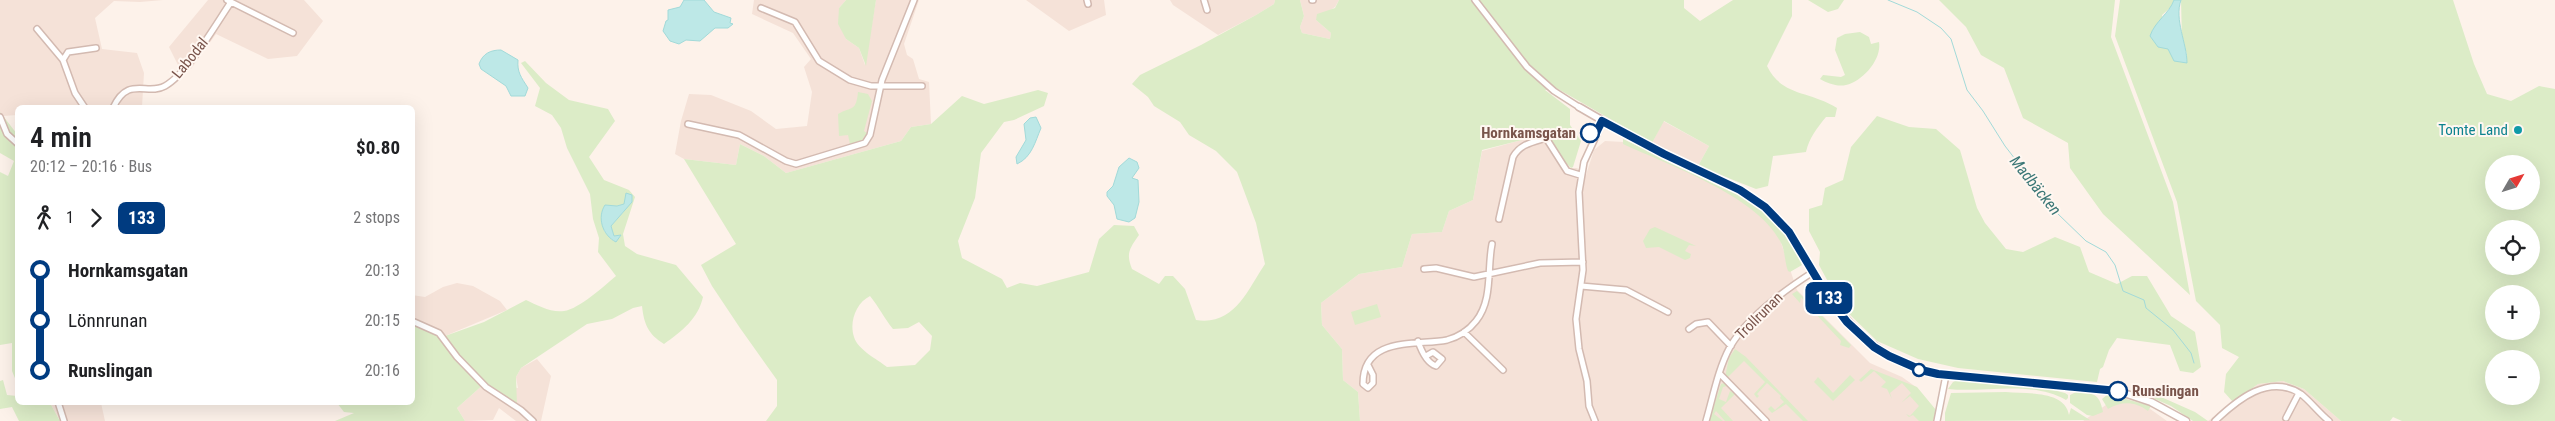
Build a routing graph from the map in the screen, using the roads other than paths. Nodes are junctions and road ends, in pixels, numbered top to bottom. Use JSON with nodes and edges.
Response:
{"nodes":[{"id":1,"x":914,"y":0,"type":"edge"},
{"id":2,"x":1204,"y":0,"type":"edge"},
{"id":3,"x":1475,"y":0,"type":"edge"},
{"id":4,"x":230,"y":1,"type":"edge"},
{"id":5,"x":761,"y":8,"type":"dead end"},
{"id":6,"x":1207,"y":10,"type":"dead end"},
{"id":7,"x":37,"y":29,"type":"dead end"},
{"id":8,"x":293,"y":33,"type":"dead end"},
{"id":9,"x":96,"y":48,"type":"dead end"},
{"id":10,"x":63,"y":60,"type":"junction"},
{"id":11,"x":922,"y":86,"type":"dead end"},
{"id":12,"x":880,"y":87,"type":"junction"},
{"id":13,"x":83,"y":105,"type":"edge"},
{"id":14,"x":115,"y":105,"type":"edge"},
{"id":15,"x":1579,"y":107,"type":"joint"},
{"id":16,"x":0,"y":117,"type":"edge"},
{"id":17,"x":1602,"y":121,"type":"junction"},
{"id":18,"x":688,"y":124,"type":"dead end"},
{"id":19,"x":15,"y":141,"type":"edge"},
{"id":20,"x":1580,"y":176,"type":"junction"},
{"id":21,"x":1499,"y":219,"type":"dead end"},
{"id":22,"x":1492,"y":244,"type":"dead end"},
{"id":23,"x":1583,"y":262,"type":"junction"},
{"id":24,"x":1424,"y":269,"type":"dead end"},
{"id":25,"x":1813,"y":272,"type":"junction"},
{"id":26,"x":1489,"y":274,"type":"junction"},
{"id":27,"x":1581,"y":286,"type":"junction"},
{"id":28,"x":1668,"y":312,"type":"dead end"},
{"id":29,"x":415,"y":322,"type":"edge"},
{"id":30,"x":1689,"y":329,"type":"dead end"},
{"id":31,"x":1464,"y":332,"type":"junction"},
{"id":32,"x":1418,"y":341,"type":"junction"},
{"id":33,"x":1731,"y":346,"type":"junction"},
{"id":34,"x":1426,"y":356,"type":"dead end"},
{"id":35,"x":1368,"y":365,"type":"dead end"},
{"id":36,"x":1503,"y":370,"type":"dead end"},
{"id":37,"x":1720,"y":374,"type":"junction"},
{"id":38,"x":1946,"y":375,"type":"junction"},
{"id":39,"x":2299,"y":393,"type":"junction"},
{"id":40,"x":59,"y":405,"type":"edge"},
{"id":41,"x":2286,"y":418,"type":"dead end"},
{"id":42,"x":64,"y":421,"type":"edge"},
{"id":43,"x":533,"y":421,"type":"edge"},
{"id":44,"x":1595,"y":421,"type":"edge"},
{"id":45,"x":1706,"y":421,"type":"edge"},
{"id":46,"x":1766,"y":421,"type":"edge"},
{"id":47,"x":1937,"y":421,"type":"edge"},
{"id":48,"x":2186,"y":421,"type":"edge"},
{"id":49,"x":2215,"y":421,"type":"edge"},
{"id":50,"x":2329,"y":421,"type":"edge"}],
"edges":[{"from":1,"to":12,"type":"street"},
{"from":2,"to":6,"type":"street"},
{"from":3,"to":15,"type":"street"},
{"from":4,"to":8,"type":"street","name":"Labodal"},
{"from":4,"to":14,"type":"street","name":"Labodal"},
{"from":5,"to":12,"type":"street"},
{"from":7,"to":10,"type":"street"},
{"from":9,"to":10,"type":"street"},
{"from":10,"to":13,"type":"street"},
{"from":11,"to":12,"type":"street"},
{"from":12,"to":18,"type":"street"},
{"from":15,"to":17,"type":"street"},
{"from":16,"to":19,"type":"street"},
{"from":17,"to":20,"type":"street"},
{"from":17,"to":25,"type":"street"},
{"from":20,"to":21,"type":"street"},
{"from":20,"to":23,"type":"street"},
{"from":22,"to":26,"type":"street"},
{"from":23,"to":26,"type":"street"},
{"from":23,"to":27,"type":"street"},
{"from":24,"to":26,"type":"street"},
{"from":25,"to":33,"type":"street","name":"Trollrunan"},
{"from":25,"to":38,"type":"street"},
{"from":26,"to":31,"type":"street"},
{"from":27,"to":28,"type":"street"},
{"from":27,"to":44,"type":"street"},
{"from":29,"to":43,"type":"street"},
{"from":30,"to":33,"type":"street","name":"Trollrunan"},
{"from":31,"to":32,"type":"street"},
{"from":31,"to":36,"type":"street"},
{"from":32,"to":34,"type":"street"},
{"from":32,"to":35,"type":"street"},
{"from":33,"to":37,"type":"street","name":"Trollrunan"},
{"from":37,"to":45,"type":"street","name":"Trollrunan"},
{"from":37,"to":46,"type":"street"},
{"from":38,"to":47,"type":"street"},
{"from":38,"to":48,"type":"street"},
{"from":39,"to":41,"type":"street"},
{"from":39,"to":49,"type":"street"},
{"from":39,"to":50,"type":"street"},
{"from":40,"to":42,"type":"street"}]}
